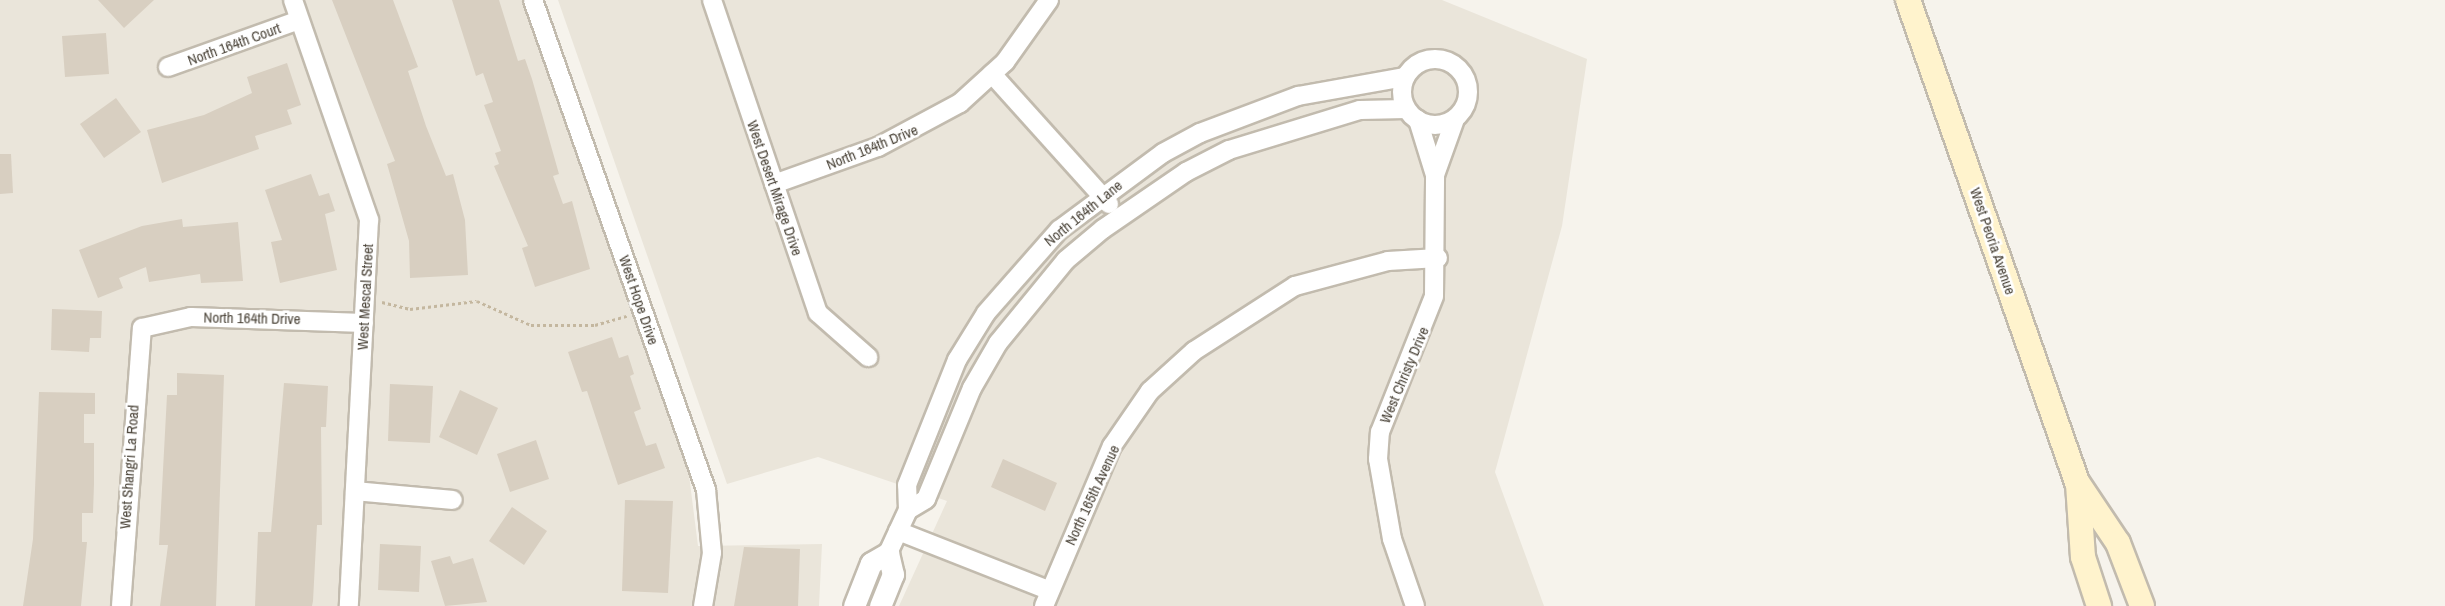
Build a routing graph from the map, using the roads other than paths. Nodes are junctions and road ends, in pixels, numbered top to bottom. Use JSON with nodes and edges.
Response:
{"nodes":[{"id":1,"x":293,"y":0,"type":"edge"},
{"id":2,"x":533,"y":0,"type":"edge"},
{"id":3,"x":712,"y":0,"type":"edge"},
{"id":4,"x":1049,"y":0,"type":"edge"},
{"id":5,"x":1908,"y":0,"type":"edge"},
{"id":6,"x":299,"y":20,"type":"junction"},
{"id":7,"x":168,"y":67,"type":"dead end"},
{"id":8,"x":992,"y":74,"type":"junction"},
{"id":9,"x":1404,"y":77,"type":"junction"},
{"id":10,"x":1412,"y":115,"type":"junction"},
{"id":11,"x":1455,"y":119,"type":"junction"},
{"id":12,"x":1435,"y":175,"type":"junction"},
{"id":13,"x":774,"y":184,"type":"junction"},
{"id":14,"x":1102,"y":196,"type":"junction"},
{"id":15,"x":1120,"y":216,"type":"junction"},
{"id":16,"x":1438,"y":258,"type":"junction"},
{"id":17,"x":364,"y":322,"type":"junction"},
{"id":18,"x":142,"y":328,"type":"joint"},
{"id":19,"x":868,"y":357,"type":"dead end"},
{"id":20,"x":2077,"y":482,"type":"junction"},
{"id":21,"x":355,"y":491,"type":"junction"},
{"id":22,"x":453,"y":500,"type":"dead end"},
{"id":23,"x":908,"y":510,"type":"junction"},
{"id":24,"x":898,"y":531,"type":"junction"},
{"id":25,"x":888,"y":553,"type":"junction"},
{"id":26,"x":1047,"y":599,"type":"edge"},
{"id":27,"x":121,"y":606,"type":"edge"},
{"id":28,"x":349,"y":606,"type":"edge"},
{"id":29,"x":703,"y":606,"type":"edge"},
{"id":30,"x":854,"y":606,"type":"edge"},
{"id":31,"x":880,"y":606,"type":"edge"},
{"id":32,"x":1415,"y":606,"type":"edge"},
{"id":33,"x":2099,"y":606,"type":"edge"},
{"id":34,"x":2142,"y":606,"type":"edge"}],
"edges":[{"from":1,"to":6,"type":"street","name":"West Mescal Street"},
{"from":2,"to":29,"type":"street","name":"West Hope Drive"},
{"from":3,"to":13,"type":"street","name":"West Desert Mirage Drive"},
{"from":4,"to":8,"type":"street"},
{"from":5,"to":20,"type":"main road","name":"West Peoria Avenue"},
{"from":6,"to":7,"type":"street","name":"North 164th Court"},
{"from":6,"to":17,"type":"street","name":"West Mescal Street"},
{"from":8,"to":13,"type":"street","name":"North 164th Drive"},
{"from":8,"to":14,"type":"street"},
{"from":9,"to":10,"type":"street"},
{"from":9,"to":11,"type":"street","name":"North 164th Lane"},
{"from":9,"to":14,"type":"street","name":"North 164th Lane"},
{"from":10,"to":11,"type":"street","name":"North 164th Lane"},
{"from":10,"to":12,"type":"street"},
{"from":10,"to":15,"type":"street","name":"North 164th Lane"},
{"from":11,"to":12,"type":"street"},
{"from":12,"to":16,"type":"street","name":"West Christy Drive"},
{"from":13,"to":19,"type":"street","name":"West Desert Mirage Drive"},
{"from":14,"to":15,"type":"street"},
{"from":14,"to":23,"type":"street","name":"North 164th Lane"},
{"from":15,"to":23,"type":"street","name":"North 164th Lane"},
{"from":16,"to":26,"type":"street","name":"North 165th Avenue"},
{"from":16,"to":32,"type":"street","name":"West Christy Drive"},
{"from":17,"to":18,"type":"street","name":"North 164th Drive"},
{"from":17,"to":21,"type":"street","name":"West Mescal Street"},
{"from":18,"to":27,"type":"street","name":"West Shangri La Road"},
{"from":20,"to":33,"type":"main road","name":"West Peoria Avenue"},
{"from":20,"to":34,"type":"main road","name":"West Peoria Avenue"},
{"from":21,"to":22,"type":"street"},
{"from":21,"to":28,"type":"street","name":"West Mescal Street"},
{"from":23,"to":24,"type":"street","name":"North 164th Lane"},
{"from":24,"to":25,"type":"street","name":"North 164th Lane"},
{"from":24,"to":26,"type":"street"},
{"from":25,"to":30,"type":"street"},
{"from":25,"to":31,"type":"street"}]}
